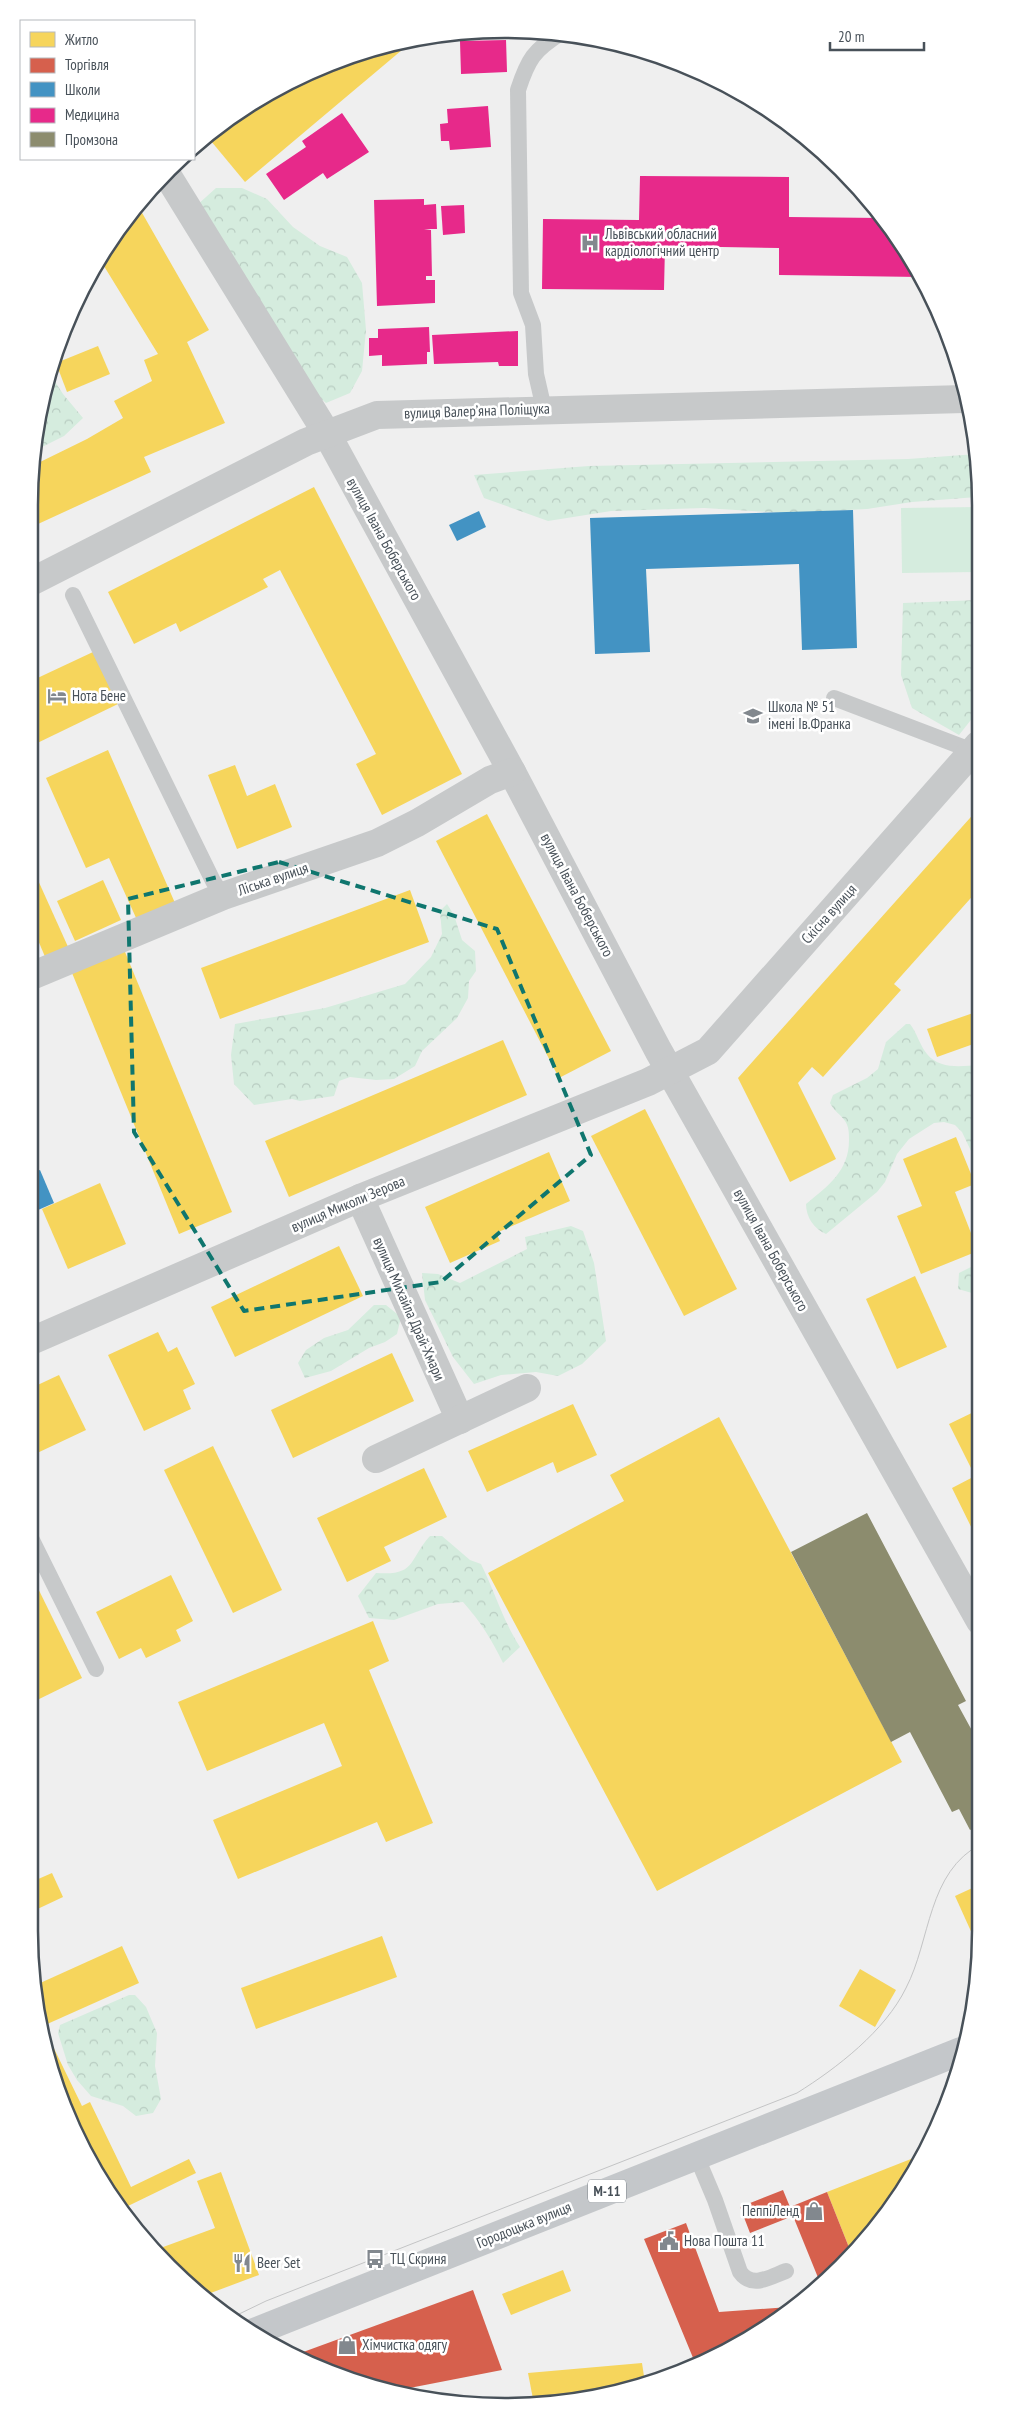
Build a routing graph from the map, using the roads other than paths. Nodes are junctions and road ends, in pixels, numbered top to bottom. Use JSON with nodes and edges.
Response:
{"nodes":[{"id":1,"x":551,"y":40,"type":"edge"},
{"id":2,"x":170,"y":179,"type":"edge"},
{"id":3,"x":960,"y":398,"type":"edge"},
{"id":4,"x":544,"y":409,"type":"junction"},
{"id":5,"x":327,"y":434,"type":"junction"},
{"id":6,"x":38,"y":578,"type":"edge"},
{"id":7,"x":74,"y":595,"type":"dead end"},
{"id":8,"x":834,"y":698,"type":"dead end"},
{"id":9,"x":972,"y":747,"type":"edge"},
{"id":10,"x":972,"y":751,"type":"edge"},
{"id":11,"x":512,"y":772,"type":"junction"},
{"id":12,"x":223,"y":896,"type":"junction"},
{"id":13,"x":38,"y":973,"type":"edge"},
{"id":14,"x":670,"y":1071,"type":"junction"},
{"id":15,"x":360,"y":1198,"type":"junction"},
{"id":16,"x":38,"y":1338,"type":"edge"},
{"id":17,"x":528,"y":1388,"type":"dead end"},
{"id":18,"x":460,"y":1420,"type":"junction"},
{"id":19,"x":376,"y":1459,"type":"dead end"},
{"id":20,"x":38,"y":1552,"type":"edge"},
{"id":21,"x":972,"y":1607,"type":"edge"},
{"id":22,"x":96,"y":1669,"type":"dead end"},
{"id":23,"x":956,"y":2055,"type":"edge"},
{"id":24,"x":696,"y":2155,"type":"junction"},
{"id":25,"x":786,"y":2271,"type":"dead end"},
{"id":26,"x":261,"y":2329,"type":"edge"}],
"edges":[{"from":1,"to":4,"type":"lane"},
{"from":2,"to":5,"type":"street","name":"вулиця Івана Боберського"},
{"from":3,"to":4,"type":"street","name":"вулиця Валерʼяна Поліщука"},
{"from":4,"to":5,"type":"street","name":"вулиця Валерʼяна Поліщука"},
{"from":5,"to":6,"type":"street","name":"вулиця Валерʼяна Поліщука"},
{"from":5,"to":11,"type":"street","name":"вулиця Івана Боберського"},
{"from":7,"to":12,"type":"lane"},
{"from":8,"to":9,"type":"lane"},
{"from":10,"to":14,"type":"street","name":"Скісна вулиця"},
{"from":11,"to":12,"type":"street","name":"Ліська вулиця"},
{"from":11,"to":14,"type":"street","name":"вулиця Івана Боберського"},
{"from":12,"to":13,"type":"street","name":"Ліська вулиця"},
{"from":14,"to":15,"type":"street","name":"вулиця Миколи Зерова"},
{"from":14,"to":21,"type":"street","name":"вулиця Івана Боберського"},
{"from":15,"to":16,"type":"street","name":"вулиця Миколи Зерова"},
{"from":15,"to":18,"type":"street","name":"вулиця Михайла Драй-Хмари"},
{"from":17,"to":18,"type":"street"},
{"from":18,"to":19,"type":"street"},
{"from":20,"to":22,"type":"lane"},
{"from":23,"to":24,"type":"main road","name":"Городоцька вулиця","number":"М-11"},
{"from":24,"to":25,"type":"lane"},
{"from":24,"to":26,"type":"main road","name":"Городоцька вулиця","number":"М-11"}]}
